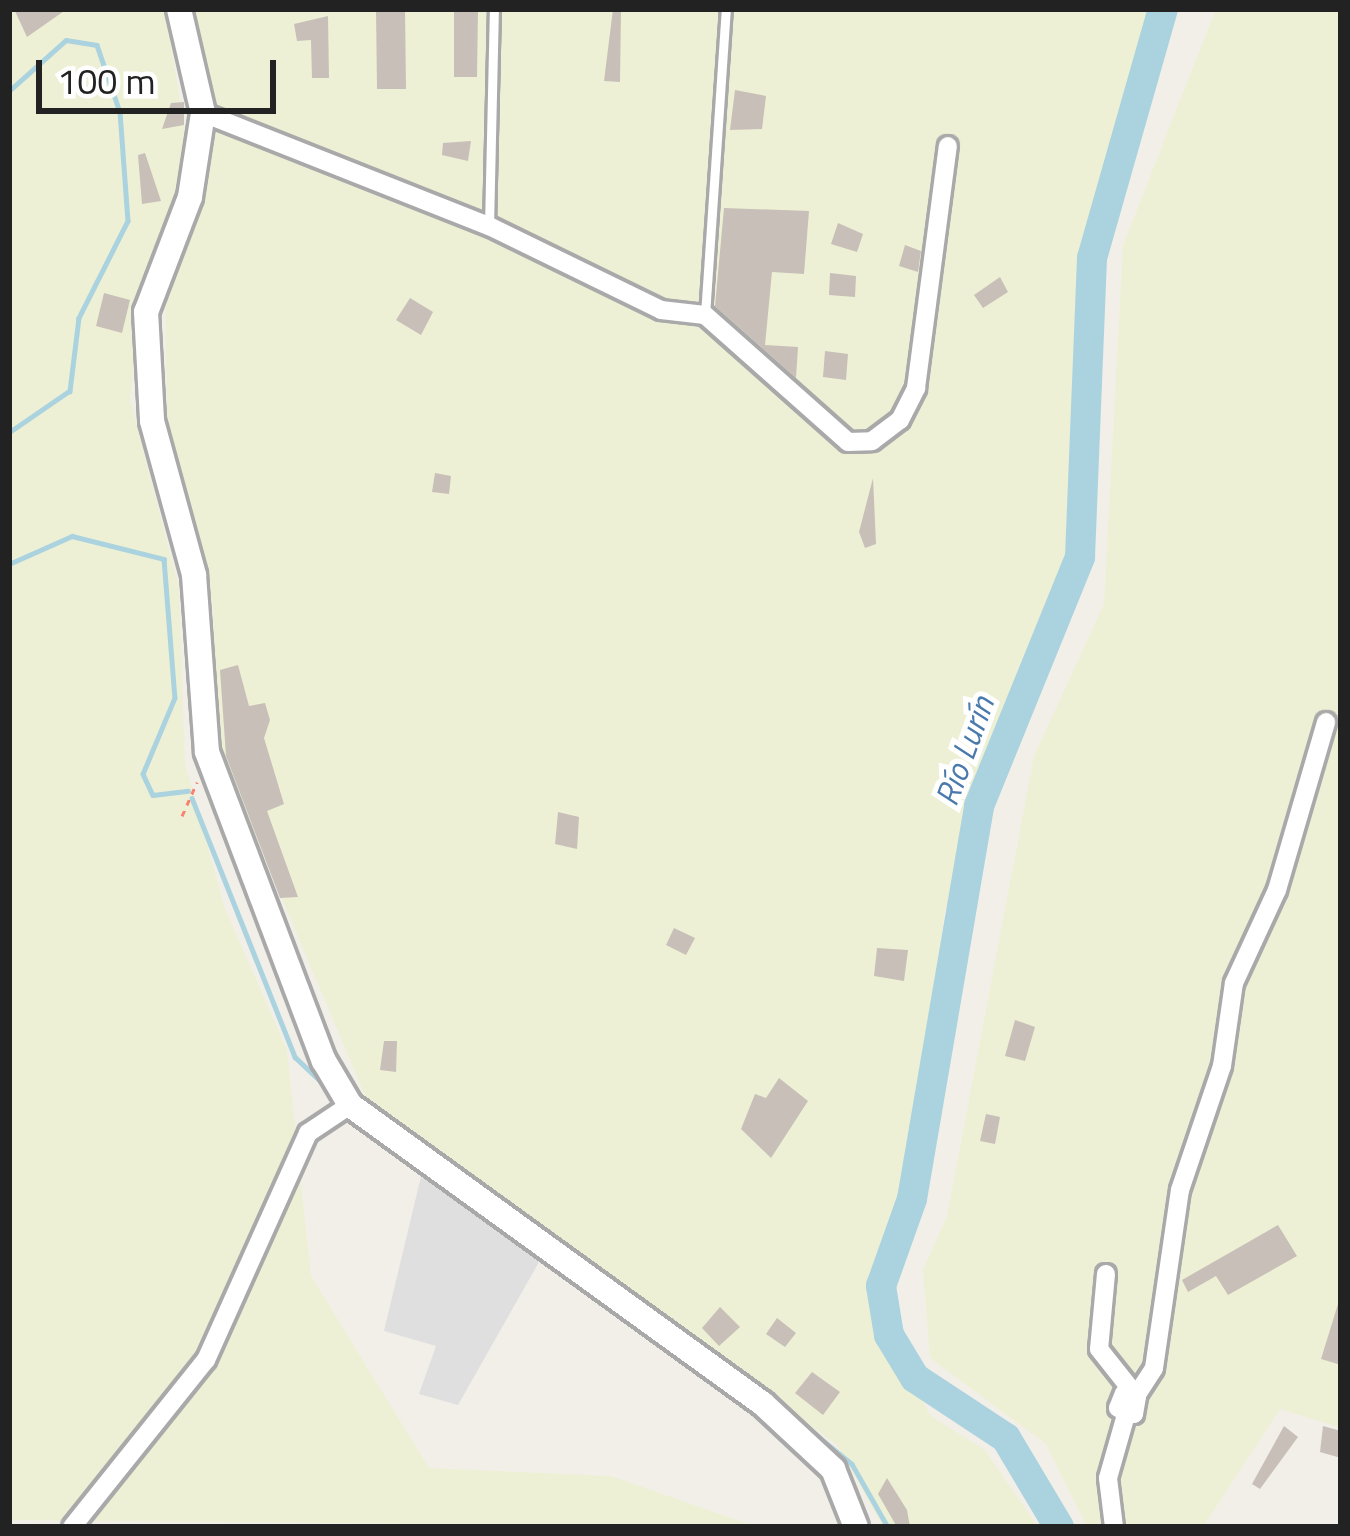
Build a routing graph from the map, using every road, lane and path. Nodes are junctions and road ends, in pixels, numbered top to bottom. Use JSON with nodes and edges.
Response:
{"nodes":[{"id":1,"x":179,"y":9,"type":"edge"},
{"id":2,"x":494,"y":9,"type":"edge"},
{"id":3,"x":726,"y":9,"type":"edge"},
{"id":4,"x":202,"y":113,"type":"junction"},
{"id":5,"x":948,"y":146,"type":"dead end"},
{"id":6,"x":489,"y":226,"type":"junction"},
{"id":7,"x":705,"y":315,"type":"junction"},
{"id":8,"x":1326,"y":722,"type":"dead end"},
{"id":9,"x":206,"y":752,"type":"junction"},
{"id":10,"x":182,"y":816,"type":"dead end"},
{"id":11,"x":350,"y":1105,"type":"junction"},
{"id":12,"x":1106,"y":1274,"type":"dead end"},
{"id":13,"x":1130,"y":1395,"type":"junction"},
{"id":14,"x":72,"y":1527,"type":"edge"},
{"id":15,"x":856,"y":1527,"type":"edge"},
{"id":16,"x":1114,"y":1527,"type":"edge"}],
"edges":[{"from":1,"to":4,"type":"street"},
{"from":2,"to":6,"type":"lane"},
{"from":3,"to":7,"type":"lane"},
{"from":4,"to":6,"type":"street"},
{"from":4,"to":9,"type":"street"},
{"from":5,"to":7,"type":"street"},
{"from":6,"to":7,"type":"street"},
{"from":8,"to":13,"type":"street"},
{"from":9,"to":10,"type":"path"},
{"from":9,"to":11,"type":"street"},
{"from":11,"to":14,"type":"street"},
{"from":11,"to":15,"type":"street"},
{"from":12,"to":13,"type":"street"},
{"from":13,"to":16,"type":"street"}]}
